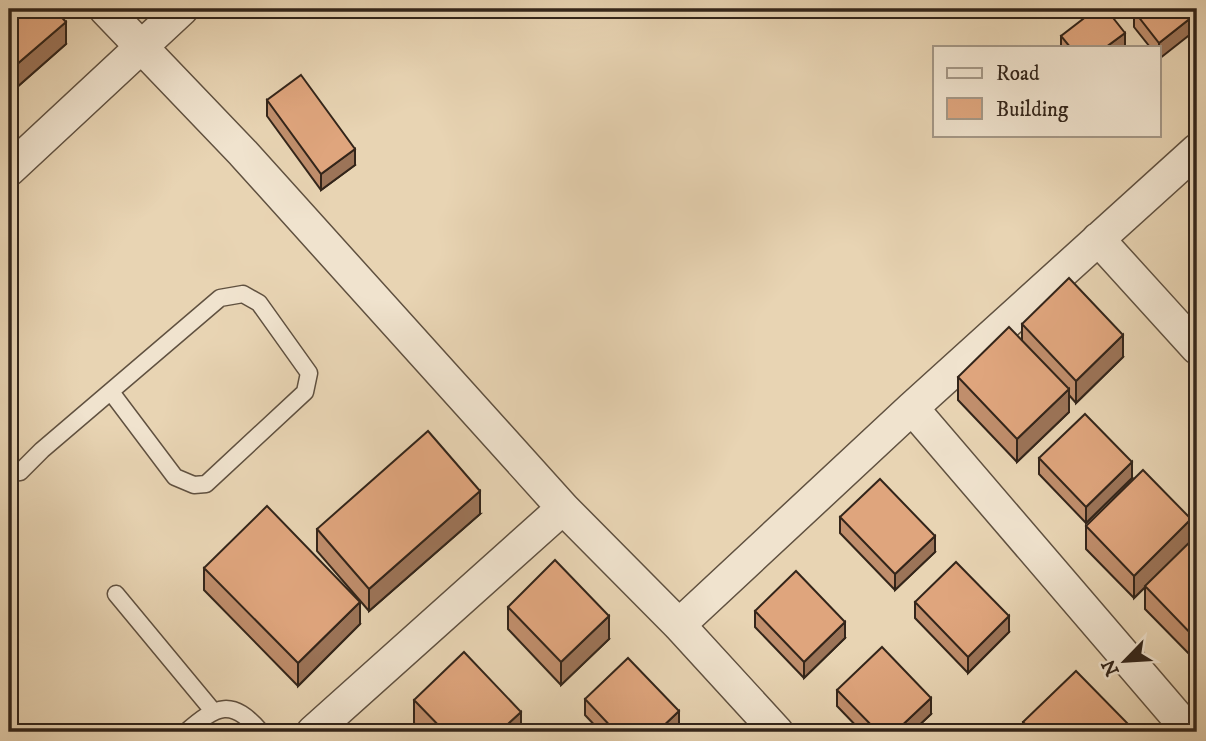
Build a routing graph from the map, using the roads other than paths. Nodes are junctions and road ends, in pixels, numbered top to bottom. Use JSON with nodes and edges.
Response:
{"nodes":[{"id":1,"x":106,"y":9,"type":"edge"},
{"id":2,"x":182,"y":9,"type":"edge"},
{"id":3,"x":141,"y":47,"type":"junction"},
{"id":4,"x":1197,"y":150,"type":"edge"},
{"id":5,"x":9,"y":170,"type":"edge"},
{"id":6,"x":1098,"y":239,"type":"junction"},
{"id":7,"x":1197,"y":348,"type":"edge"},
{"id":8,"x":111,"y":392,"type":"junction"},
{"id":9,"x":912,"y":408,"type":"junction"},
{"id":10,"x":9,"y":473,"type":"edge"},
{"id":11,"x":563,"y":508,"type":"junction"},
{"id":12,"x":116,"y":594,"type":"dead end"},
{"id":13,"x":679,"y":625,"type":"junction"},
{"id":14,"x":213,"y":711,"type":"junction"},
{"id":15,"x":328,"y":728,"type":"edge"},
{"id":16,"x":186,"y":732,"type":"edge"},
{"id":17,"x":261,"y":732,"type":"edge"},
{"id":18,"x":776,"y":732,"type":"edge"},
{"id":19,"x":1190,"y":732,"type":"edge"}],
"edges":[{"from":1,"to":3,"type":"street"},
{"from":2,"to":3,"type":"street"},
{"from":3,"to":5,"type":"street"},
{"from":3,"to":11,"type":"street"},
{"from":4,"to":6,"type":"street"},
{"from":6,"to":7,"type":"street"},
{"from":6,"to":9,"type":"street"},
{"from":8,"to":8,"type":"lane"},
{"from":8,"to":10,"type":"lane"},
{"from":9,"to":13,"type":"street"},
{"from":9,"to":19,"type":"street"},
{"from":11,"to":13,"type":"street"},
{"from":11,"to":15,"type":"street"},
{"from":12,"to":14,"type":"lane"},
{"from":13,"to":18,"type":"street"},
{"from":14,"to":16,"type":"lane"},
{"from":14,"to":17,"type":"lane"}]}
